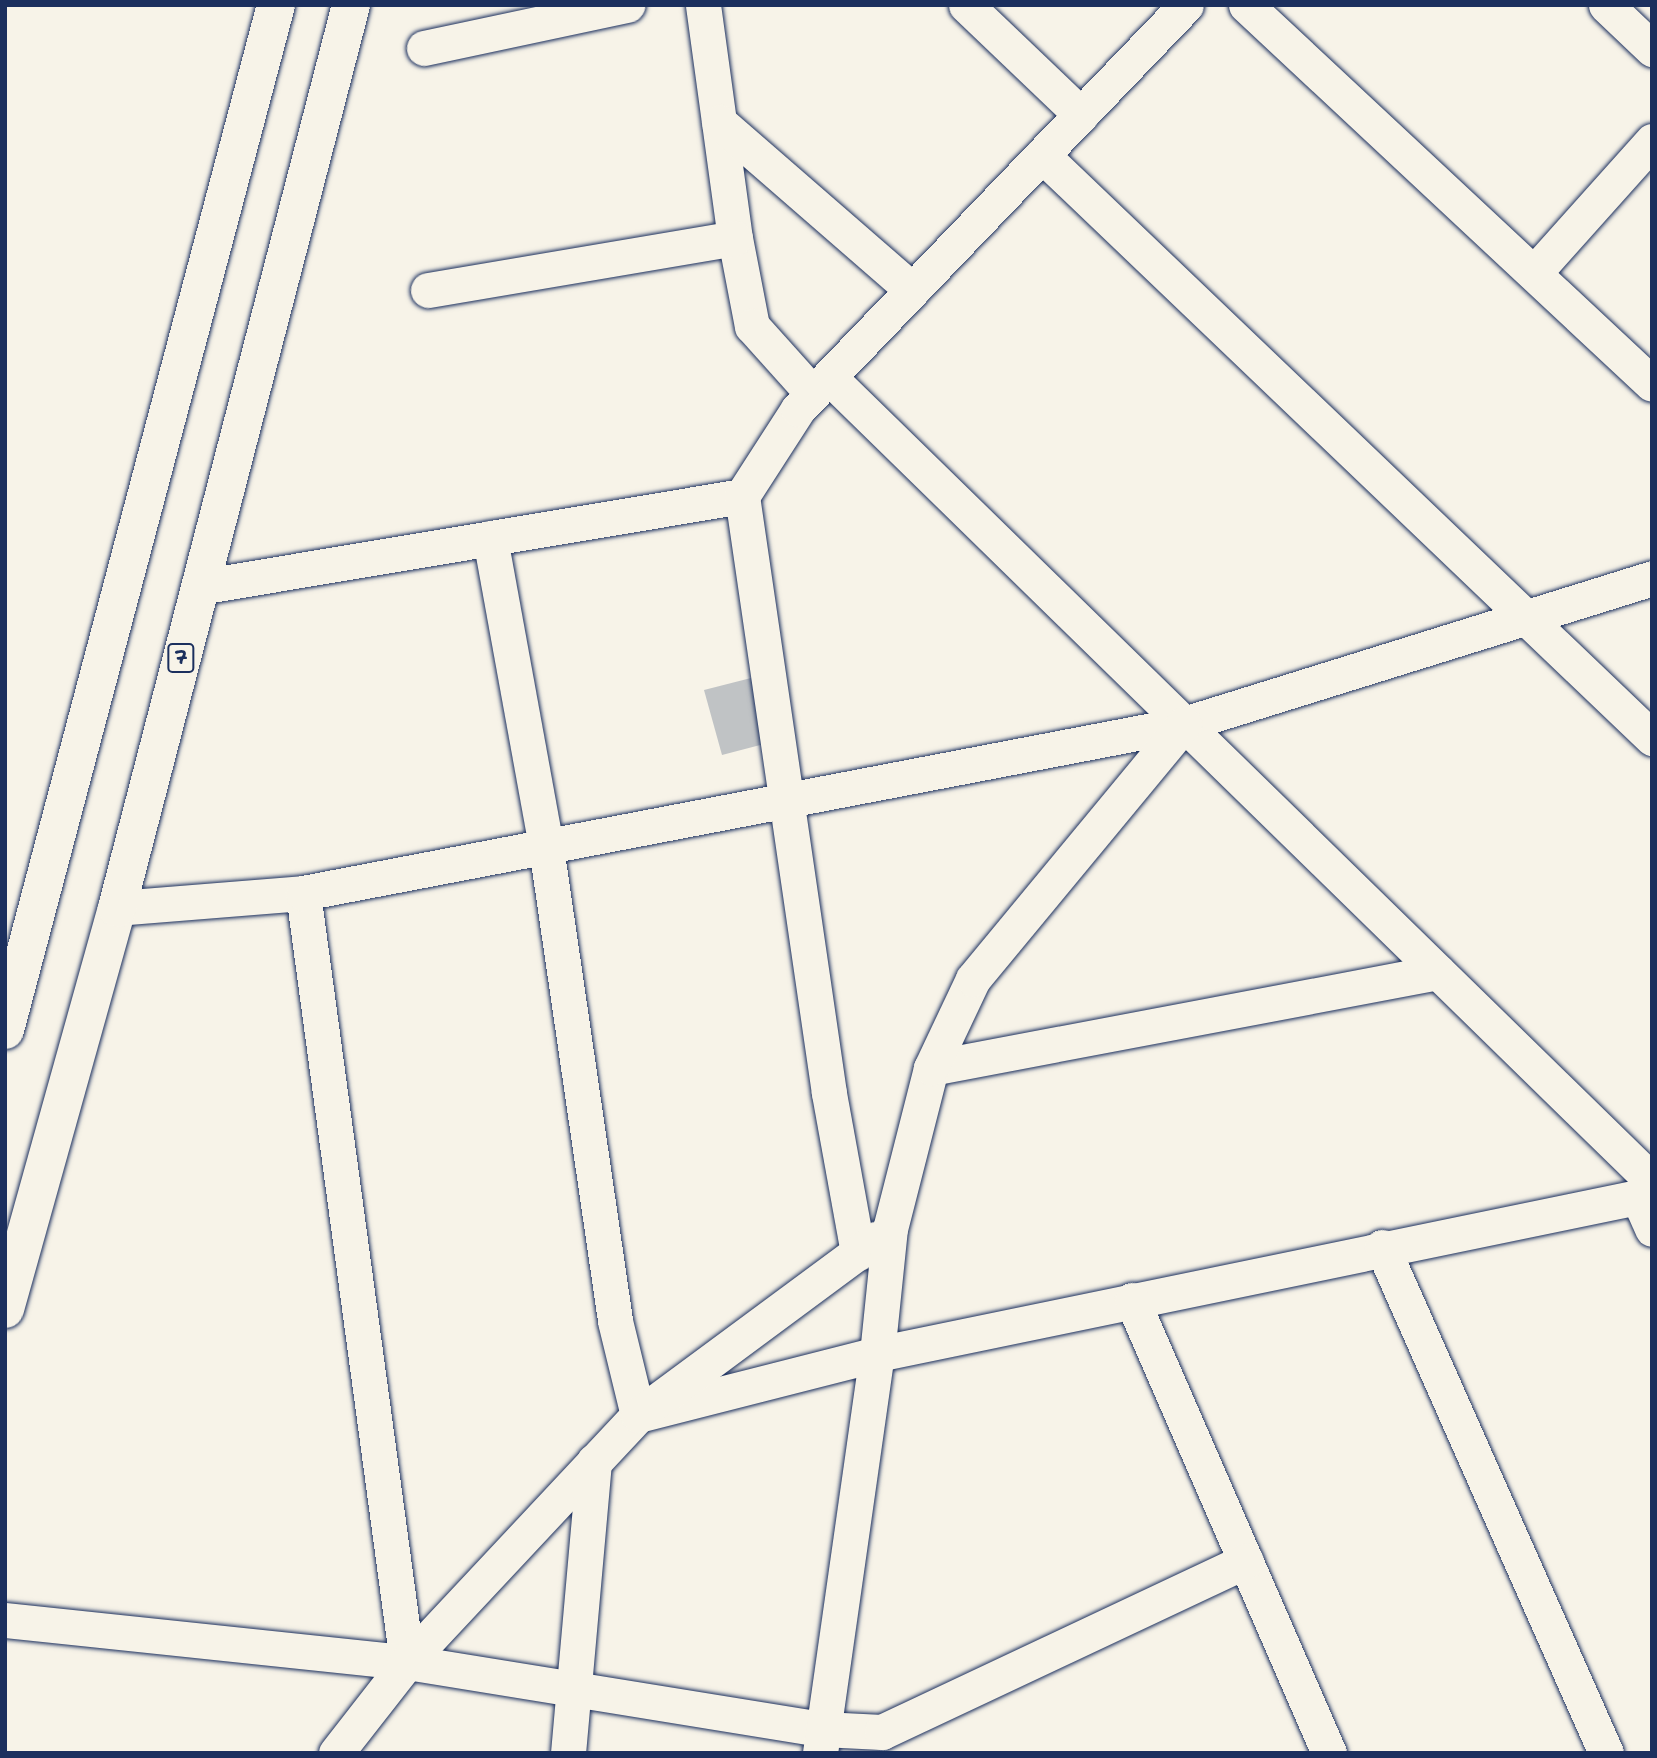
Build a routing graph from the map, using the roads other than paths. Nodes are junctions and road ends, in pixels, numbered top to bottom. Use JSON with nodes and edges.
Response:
{"nodes":[{"id":1,"x":276,"y":5,"type":"edge"},
{"id":2,"x":351,"y":5,"type":"edge"},
{"id":3,"x":627,"y":5,"type":"edge"},
{"id":4,"x":704,"y":5,"type":"edge"},
{"id":5,"x":967,"y":5,"type":"edge"},
{"id":6,"x":1186,"y":5,"type":"edge"},
{"id":7,"x":1247,"y":5,"type":"edge"},
{"id":8,"x":1606,"y":5,"type":"edge"},
{"id":9,"x":424,"y":48,"type":"dead end"},
{"id":10,"x":1652,"y":49,"type":"edge"},
{"id":11,"x":1081,"y":114,"type":"junction"},
{"id":12,"x":719,"y":122,"type":"junction"},
{"id":13,"x":1652,"y":141,"type":"edge"},
{"id":14,"x":1042,"y":155,"type":"junction"},
{"id":15,"x":735,"y":238,"type":"junction"},
{"id":16,"x":1534,"y":273,"type":"junction"},
{"id":17,"x":428,"y":290,"type":"dead end"},
{"id":18,"x":912,"y":290,"type":"junction"},
{"id":19,"x":1652,"y":384,"type":"edge"},
{"id":20,"x":821,"y":385,"type":"junction"},
{"id":21,"x":742,"y":496,"type":"junction"},
{"id":22,"x":490,"y":538,"type":"junction"},
{"id":23,"x":1652,"y":578,"type":"edge"},
{"id":24,"x":199,"y":587,"type":"junction"},
{"id":25,"x":1524,"y":615,"type":"junction"},
{"id":26,"x":1184,"y":724,"type":"junction"},
{"id":27,"x":1652,"y":738,"type":"edge"},
{"id":28,"x":789,"y":803,"type":"junction"},
{"id":29,"x":546,"y":848,"type":"junction"},
{"id":30,"x":303,"y":893,"type":"junction"},
{"id":31,"x":117,"y":908,"type":"junction"},
{"id":32,"x":1438,"y":972,"type":"junction"},
{"id":33,"x":5,"y":1030,"type":"edge"},
{"id":34,"x":931,"y":1068,"type":"junction"},
{"id":35,"x":1647,"y":1191,"type":"edge"},
{"id":36,"x":890,"y":1229,"type":"junction"},
{"id":37,"x":1652,"y":1229,"type":"edge"},
{"id":38,"x":1382,"y":1247,"type":"junction"},
{"id":39,"x":858,"y":1253,"type":"junction"},
{"id":40,"x":1132,"y":1300,"type":"junction"},
{"id":41,"x":5,"y":1309,"type":"edge"},
{"id":42,"x":877,"y":1354,"type":"junction"},
{"id":43,"x":638,"y":1415,"type":"junction"},
{"id":44,"x":594,"y":1461,"type":"junction"},
{"id":45,"x":1245,"y":1561,"type":"junction"},
{"id":46,"x":5,"y":1620,"type":"edge"},
{"id":47,"x":407,"y":1662,"type":"junction"},
{"id":48,"x":576,"y":1689,"type":"junction"},
{"id":49,"x":821,"y":1741,"type":"edge"},
{"id":50,"x":336,"y":1753,"type":"edge"},
{"id":51,"x":568,"y":1753,"type":"edge"},
{"id":52,"x":1329,"y":1753,"type":"edge"},
{"id":53,"x":1606,"y":1753,"type":"edge"}],
"edges":[{"from":1,"to":33,"type":"highway"},
{"from":2,"to":24,"type":"highway","number":"7"},
{"from":3,"to":9,"type":"street"},
{"from":4,"to":12,"type":"street"},
{"from":5,"to":11,"type":"street"},
{"from":6,"to":11,"type":"street"},
{"from":7,"to":16,"type":"street"},
{"from":8,"to":10,"type":"street"},
{"from":11,"to":14,"type":"street"},
{"from":12,"to":15,"type":"street"},
{"from":12,"to":18,"type":"street"},
{"from":13,"to":16,"type":"street"},
{"from":14,"to":18,"type":"street"},
{"from":14,"to":25,"type":"street"},
{"from":15,"to":17,"type":"street"},
{"from":15,"to":20,"type":"street"},
{"from":16,"to":19,"type":"street"},
{"from":18,"to":20,"type":"street"},
{"from":20,"to":21,"type":"street"},
{"from":20,"to":26,"type":"street"},
{"from":21,"to":22,"type":"street"},
{"from":21,"to":28,"type":"street"},
{"from":22,"to":24,"type":"street"},
{"from":22,"to":29,"type":"street"},
{"from":23,"to":25,"type":"street"},
{"from":24,"to":31,"type":"highway","number":"7"},
{"from":25,"to":26,"type":"street"},
{"from":25,"to":27,"type":"street"},
{"from":26,"to":28,"type":"street"},
{"from":26,"to":32,"type":"street"},
{"from":26,"to":34,"type":"street"},
{"from":28,"to":29,"type":"street"},
{"from":28,"to":39,"type":"street"},
{"from":29,"to":30,"type":"street"},
{"from":29,"to":43,"type":"street"},
{"from":30,"to":31,"type":"street"},
{"from":30,"to":47,"type":"street"},
{"from":31,"to":41,"type":"highway","number":"7"},
{"from":32,"to":34,"type":"street"},
{"from":32,"to":35,"type":"street"},
{"from":34,"to":36,"type":"street"},
{"from":35,"to":37,"type":"street"},
{"from":35,"to":38,"type":"street"},
{"from":36,"to":39,"type":"street"},
{"from":36,"to":42,"type":"street"},
{"from":38,"to":40,"type":"street"},
{"from":38,"to":53,"type":"street"},
{"from":39,"to":43,"type":"street"},
{"from":40,"to":42,"type":"street"},
{"from":40,"to":45,"type":"street"},
{"from":42,"to":43,"type":"street"},
{"from":42,"to":49,"type":"street"},
{"from":43,"to":44,"type":"street"},
{"from":44,"to":47,"type":"street"},
{"from":44,"to":48,"type":"street"},
{"from":45,"to":49,"type":"street"},
{"from":45,"to":52,"type":"street"},
{"from":46,"to":47,"type":"street"},
{"from":47,"to":48,"type":"street"},
{"from":47,"to":50,"type":"street"},
{"from":48,"to":49,"type":"street"},
{"from":48,"to":51,"type":"street"}]}
